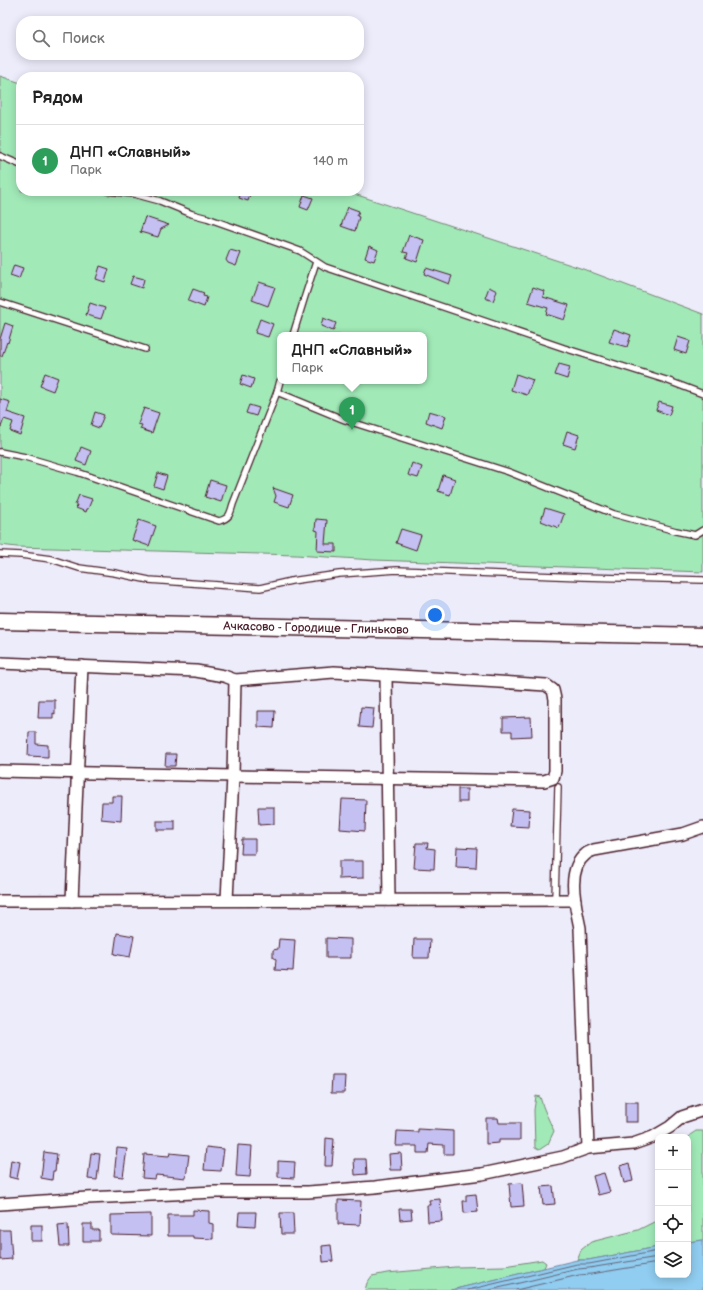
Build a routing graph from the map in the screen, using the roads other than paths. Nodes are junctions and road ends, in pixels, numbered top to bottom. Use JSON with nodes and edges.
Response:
{"nodes":[{"id":1,"x":0,"y":156,"type":"edge"},
{"id":2,"x":16,"y":163,"type":"edge"},
{"id":3,"x":141,"y":196,"type":"edge"},
{"id":4,"x":316,"y":262,"type":"junction"},
{"id":5,"x":0,"y":302,"type":"edge"},
{"id":6,"x":294,"y":332,"type":"edge"},
{"id":7,"x":145,"y":349,"type":"dead end"},
{"id":8,"x":279,"y":384,"type":"edge"},
{"id":9,"x":277,"y":392,"type":"junction"},
{"id":10,"x":703,"y":394,"type":"edge"},
{"id":11,"x":0,"y":452,"type":"edge"},
{"id":12,"x":703,"y":530,"type":"edge"},
{"id":13,"x":0,"y":554,"type":"edge"},
{"id":14,"x":703,"y":580,"type":"edge"},
{"id":15,"x":0,"y":621,"type":"edge"},
{"id":16,"x":703,"y":636,"type":"edge"},
{"id":17,"x":0,"y":663,"type":"edge"},
{"id":18,"x":82,"y":666,"type":"junction"},
{"id":19,"x":386,"y":675,"type":"junction"},
{"id":20,"x":235,"y":680,"type":"junction"},
{"id":21,"x":0,"y":771,"type":"edge"},
{"id":22,"x":78,"y":773,"type":"junction"},
{"id":23,"x":233,"y":776,"type":"junction"},
{"id":24,"x":388,"y":778,"type":"junction"},
{"id":25,"x":558,"y":787,"type":"dead end"},
{"id":26,"x":703,"y":827,"type":"edge"},
{"id":27,"x":227,"y":900,"type":"junction"},
{"id":28,"x":389,"y":900,"type":"junction"},
{"id":29,"x":555,"y":900,"type":"junction"},
{"id":30,"x":575,"y":900,"type":"junction"},
{"id":31,"x":0,"y":901,"type":"edge"},
{"id":32,"x":72,"y":901,"type":"junction"},
{"id":33,"x":703,"y":1110,"type":"edge"},
{"id":34,"x":588,"y":1148,"type":"junction"},
{"id":35,"x":0,"y":1204,"type":"edge"}],
"edges":[{"from":1,"to":2,"type":"lane"},
{"from":3,"to":4,"type":"lane"},
{"from":4,"to":6,"type":"lane"},
{"from":4,"to":10,"type":"lane"},
{"from":5,"to":7,"type":"lane"},
{"from":8,"to":9,"type":"lane"},
{"from":9,"to":11,"type":"lane"},
{"from":9,"to":12,"type":"lane"},
{"from":13,"to":14,"type":"lane"},
{"from":15,"to":16,"type":"street","name":"Ачкасово - Городище - Глиньково"},
{"from":17,"to":18,"type":"street"},
{"from":18,"to":20,"type":"street"},
{"from":18,"to":22,"type":"street"},
{"from":19,"to":20,"type":"street"},
{"from":19,"to":24,"type":"street"},
{"from":19,"to":24,"type":"street"},
{"from":20,"to":23,"type":"street"},
{"from":21,"to":22,"type":"street"},
{"from":22,"to":23,"type":"street"},
{"from":22,"to":32,"type":"street"},
{"from":23,"to":24,"type":"street"},
{"from":23,"to":27,"type":"street"},
{"from":24,"to":28,"type":"street"},
{"from":25,"to":29,"type":"lane"},
{"from":26,"to":30,"type":"street"},
{"from":27,"to":28,"type":"street"},
{"from":27,"to":32,"type":"street"},
{"from":28,"to":29,"type":"street"},
{"from":29,"to":30,"type":"street"},
{"from":30,"to":34,"type":"street"},
{"from":31,"to":32,"type":"street"},
{"from":33,"to":34,"type":"street"},
{"from":34,"to":35,"type":"street"}]}
